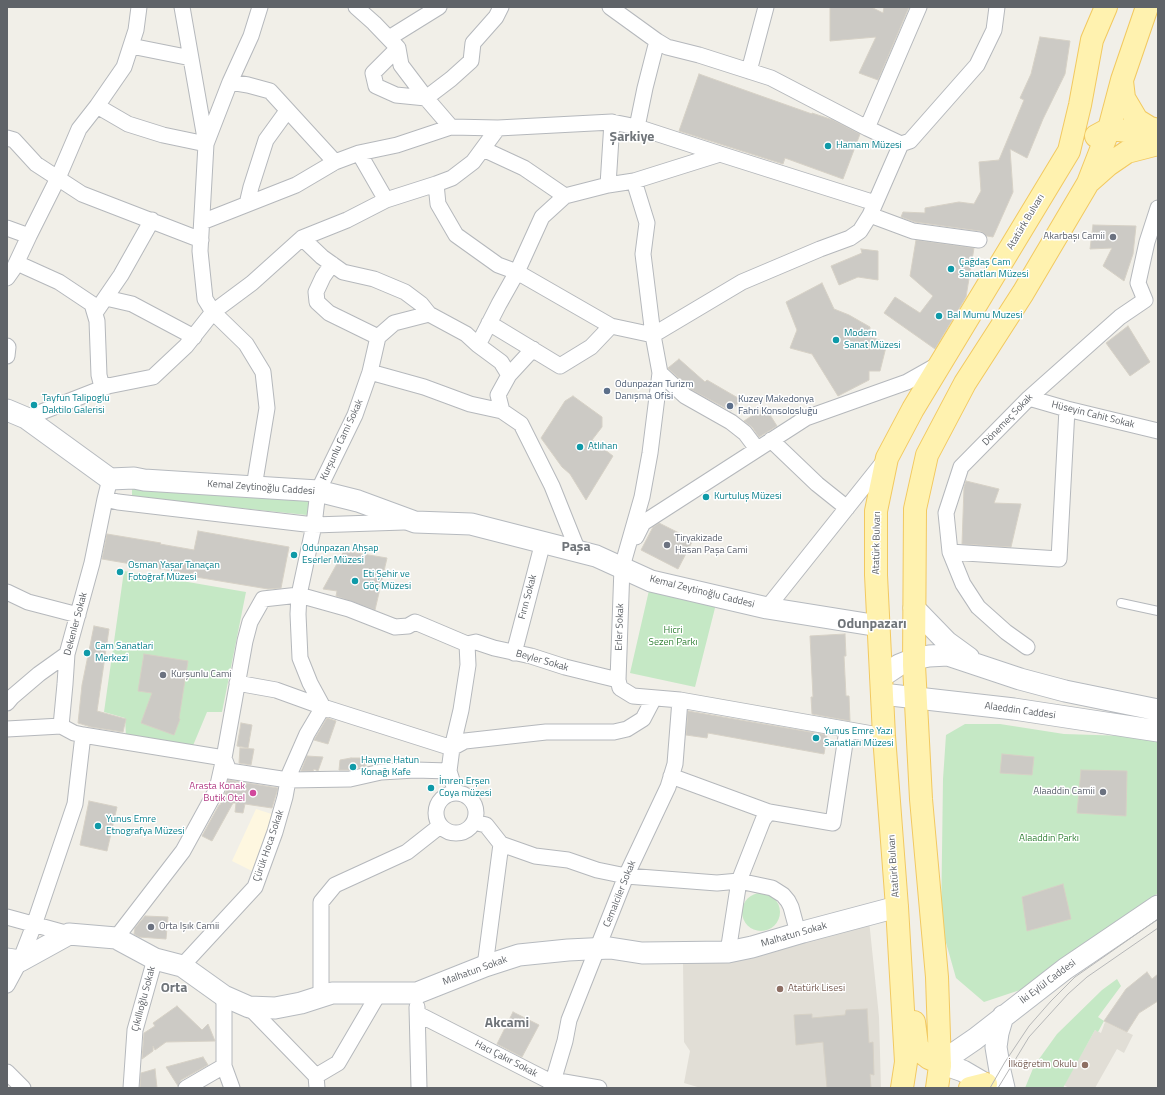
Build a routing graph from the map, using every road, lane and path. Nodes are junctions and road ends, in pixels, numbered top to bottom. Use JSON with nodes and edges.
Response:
{"nodes":[{"id":1,"x":140,"y":7,"type":"edge"},
{"id":2,"x":182,"y":7,"type":"edge"},
{"id":3,"x":260,"y":7,"type":"edge"},
{"id":4,"x":356,"y":7,"type":"edge"},
{"id":5,"x":439,"y":7,"type":"edge"},
{"id":6,"x":501,"y":7,"type":"edge"},
{"id":7,"x":610,"y":7,"type":"edge"},
{"id":8,"x":766,"y":7,"type":"edge"},
{"id":9,"x":919,"y":7,"type":"edge"},
{"id":10,"x":997,"y":7,"type":"edge"},
{"id":11,"x":1091,"y":7,"type":"edge"},
{"id":12,"x":1106,"y":7,"type":"edge"},
{"id":13,"x":1147,"y":7,"type":"edge"},
{"id":14,"x":1092,"y":40,"type":"junction"},
{"id":15,"x":657,"y":41,"type":"junction"},
{"id":16,"x":393,"y":43,"type":"junction"},
{"id":17,"x":131,"y":46,"type":"junction"},
{"id":18,"x":191,"y":58,"type":"junction"},
{"id":19,"x":749,"y":71,"type":"junction"},
{"id":20,"x":1122,"y":80,"type":"junction"},
{"id":21,"x":230,"y":82,"type":"junction"},
{"id":22,"x":426,"y":98,"type":"junction"},
{"id":23,"x":97,"y":106,"type":"junction"},
{"id":24,"x":287,"y":111,"type":"junction"},
{"id":25,"x":612,"y":122,"type":"junction"},
{"id":26,"x":451,"y":127,"type":"junction"},
{"id":27,"x":637,"y":127,"type":"junction"},
{"id":28,"x":498,"y":128,"type":"junction"},
{"id":29,"x":867,"y":128,"type":"junction"},
{"id":30,"x":1109,"y":129,"type":"junction"},
{"id":31,"x":1158,"y":130,"type":"edge"},
{"id":32,"x":1158,"y":134,"type":"edge"},
{"id":33,"x":7,"y":138,"type":"edge"},
{"id":34,"x":206,"y":144,"type":"junction"},
{"id":35,"x":901,"y":144,"type":"junction"},
{"id":36,"x":1158,"y":144,"type":"edge"},
{"id":37,"x":483,"y":149,"type":"junction"},
{"id":38,"x":1069,"y":151,"type":"junction"},
{"id":39,"x":359,"y":153,"type":"junction"},
{"id":40,"x":720,"y":154,"type":"junction"},
{"id":41,"x":335,"y":162,"type":"junction"},
{"id":42,"x":58,"y":178,"type":"junction"},
{"id":43,"x":634,"y":181,"type":"junction"},
{"id":44,"x":1088,"y":183,"type":"junction"},
{"id":45,"x":436,"y":184,"type":"junction"},
{"id":46,"x":608,"y":185,"type":"junction"},
{"id":47,"x":565,"y":196,"type":"junction"},
{"id":48,"x":386,"y":200,"type":"junction"},
{"id":49,"x":247,"y":204,"type":"junction"},
{"id":50,"x":1158,"y":208,"type":"edge"},
{"id":51,"x":873,"y":209,"type":"junction"},
{"id":52,"x":152,"y":220,"type":"junction"},
{"id":53,"x":202,"y":222,"type":"junction"},
{"id":54,"x":7,"y":228,"type":"edge"},
{"id":55,"x":29,"y":236,"type":"junction"},
{"id":56,"x":302,"y":238,"type":"junction"},
{"id":57,"x":201,"y":240,"type":"junction"},
{"id":58,"x":978,"y":240,"type":"dead end"},
{"id":59,"x":17,"y":263,"type":"junction"},
{"id":60,"x":332,"y":264,"type":"junction"},
{"id":61,"x":517,"y":272,"type":"junction"},
{"id":62,"x":7,"y":278,"type":"edge"},
{"id":63,"x":106,"y":298,"type":"junction"},
{"id":64,"x":1152,"y":300,"type":"edge"},
{"id":65,"x":214,"y":312,"type":"junction"},
{"id":66,"x":95,"y":313,"type":"junction"},
{"id":67,"x":429,"y":314,"type":"junction"},
{"id":68,"x":489,"y":323,"type":"junction"},
{"id":69,"x":611,"y":326,"type":"junction"},
{"id":70,"x":653,"y":335,"type":"junction"},
{"id":71,"x":194,"y":337,"type":"junction"},
{"id":72,"x":378,"y":337,"type":"junction"},
{"id":73,"x":478,"y":345,"type":"junction"},
{"id":74,"x":7,"y":346,"type":"edge"},
{"id":75,"x":532,"y":349,"type":"junction"},
{"id":76,"x":7,"y":356,"type":"edge"},
{"id":77,"x":942,"y":363,"type":"junction"},
{"id":78,"x":370,"y":372,"type":"junction"},
{"id":79,"x":660,"y":373,"type":"junction"},
{"id":80,"x":509,"y":375,"type":"junction"},
{"id":81,"x":108,"y":386,"type":"junction"},
{"id":82,"x":1028,"y":398,"type":"junction"},
{"id":83,"x":1067,"y":409,"type":"junction"},
{"id":84,"x":502,"y":411,"type":"junction"},
{"id":85,"x":16,"y":414,"type":"edge"},
{"id":86,"x":1158,"y":431,"type":"edge"},
{"id":87,"x":772,"y":440,"type":"junction"},
{"id":88,"x":757,"y":449,"type":"junction"},
{"id":89,"x":887,"y":458,"type":"junction"},
{"id":90,"x":254,"y":487,"type":"junction"},
{"id":91,"x":107,"y":489,"type":"junction"},
{"id":92,"x":318,"y":491,"type":"junction"},
{"id":93,"x":847,"y":508,"type":"junction"},
{"id":94,"x":415,"y":522,"type":"junction"},
{"id":95,"x":314,"y":525,"type":"junction"},
{"id":96,"x":543,"y":542,"type":"junction"},
{"id":97,"x":578,"y":551,"type":"junction"},
{"id":98,"x":950,"y":552,"type":"junction"},
{"id":99,"x":622,"y":567,"type":"junction"},
{"id":100,"x":7,"y":592,"type":"edge"},
{"id":101,"x":299,"y":596,"type":"junction"},
{"id":102,"x":1121,"y":603,"type":"dead end"},
{"id":103,"x":767,"y":608,"type":"junction"},
{"id":104,"x":914,"y":608,"type":"junction"},
{"id":105,"x":1158,"y":611,"type":"edge"},
{"id":106,"x":78,"y":615,"type":"junction"},
{"id":107,"x":879,"y":626,"type":"junction"},
{"id":108,"x":467,"y":644,"type":"junction"},
{"id":109,"x":1027,"y":648,"type":"dead end"},
{"id":110,"x":514,"y":653,"type":"junction"},
{"id":111,"x":68,"y":654,"type":"junction"},
{"id":112,"x":914,"y":659,"type":"junction"},
{"id":113,"x":978,"y":664,"type":"junction"},
{"id":114,"x":237,"y":683,"type":"junction"},
{"id":115,"x":619,"y":684,"type":"junction"},
{"id":116,"x":882,"y":686,"type":"junction"},
{"id":117,"x":654,"y":698,"type":"junction"},
{"id":118,"x":916,"y":698,"type":"junction"},
{"id":119,"x":680,"y":700,"type":"junction"},
{"id":120,"x":7,"y":703,"type":"edge"},
{"id":121,"x":323,"y":707,"type":"junction"},
{"id":122,"x":1158,"y":710,"type":"edge"},
{"id":123,"x":61,"y":726,"type":"junction"},
{"id":124,"x":7,"y":729,"type":"edge"},
{"id":125,"x":847,"y":730,"type":"junction"},
{"id":126,"x":1158,"y":731,"type":"edge"},
{"id":127,"x":84,"y":734,"type":"junction"},
{"id":128,"x":884,"y":736,"type":"junction"},
{"id":129,"x":452,"y":748,"type":"junction"},
{"id":130,"x":224,"y":758,"type":"junction"},
{"id":131,"x":449,"y":771,"type":"junction"},
{"id":132,"x":671,"y":776,"type":"junction"},
{"id":133,"x":288,"y":780,"type":"junction"},
{"id":134,"x":456,"y":793,"type":"junction"},
{"id":135,"x":769,"y":812,"type":"junction"},
{"id":136,"x":474,"y":822,"type":"junction"},
{"id":137,"x":440,"y":826,"type":"junction"},
{"id":138,"x":501,"y":844,"type":"junction"},
{"id":139,"x":626,"y":876,"type":"junction"},
{"id":140,"x":739,"y":881,"type":"junction"},
{"id":141,"x":1158,"y":906,"type":"edge"},
{"id":142,"x":897,"y":907,"type":"junction"},
{"id":143,"x":7,"y":917,"type":"edge"},
{"id":144,"x":34,"y":925,"type":"junction"},
{"id":145,"x":798,"y":933,"type":"junction"},
{"id":146,"x":69,"y":934,"type":"junction"},
{"id":147,"x":116,"y":938,"type":"junction"},
{"id":148,"x":598,"y":948,"type":"junction"},
{"id":149,"x":728,"y":952,"type":"junction"},
{"id":150,"x":155,"y":959,"type":"junction"},
{"id":151,"x":900,"y":959,"type":"junction"},
{"id":152,"x":13,"y":960,"type":"edge"},
{"id":153,"x":182,"y":966,"type":"junction"},
{"id":154,"x":485,"y":966,"type":"junction"},
{"id":155,"x":7,"y":985,"type":"edge"},
{"id":156,"x":379,"y":993,"type":"junction"},
{"id":157,"x":417,"y":993,"type":"junction"},
{"id":158,"x":224,"y":996,"type":"junction"},
{"id":159,"x":321,"y":997,"type":"junction"},
{"id":160,"x":249,"y":1008,"type":"junction"},
{"id":161,"x":418,"y":1014,"type":"junction"},
{"id":162,"x":1004,"y":1016,"type":"junction"},
{"id":163,"x":934,"y":1060,"type":"junction"},
{"id":164,"x":906,"y":1062,"type":"junction"},
{"id":165,"x":224,"y":1066,"type":"junction"},
{"id":166,"x":7,"y":1072,"type":"edge"},
{"id":167,"x":317,"y":1082,"type":"edge"},
{"id":168,"x":552,"y":1086,"type":"edge"},
{"id":169,"x":988,"y":1087,"type":"edge"},
{"id":170,"x":23,"y":1088,"type":"edge"},
{"id":171,"x":132,"y":1088,"type":"edge"},
{"id":172,"x":186,"y":1088,"type":"edge"},
{"id":173,"x":232,"y":1088,"type":"edge"},
{"id":174,"x":419,"y":1088,"type":"edge"},
{"id":175,"x":599,"y":1088,"type":"edge"},
{"id":176,"x":902,"y":1088,"type":"edge"},
{"id":177,"x":937,"y":1088,"type":"edge"}],
"edges":[{"from":1,"to":17,"type":"street"},
{"from":2,"to":18,"type":"street"},
{"from":3,"to":21,"type":"street"},
{"from":4,"to":16,"type":"street"},
{"from":5,"to":16,"type":"street"},
{"from":6,"to":22,"type":"street"},
{"from":7,"to":15,"type":"street"},
{"from":8,"to":19,"type":"street"},
{"from":9,"to":29,"type":"street"},
{"from":10,"to":35,"type":"street"},
{"from":11,"to":14,"type":"main road"},
{"from":12,"to":14,"type":"main road","name":"Atatürk Bulvarı"},
{"from":13,"to":20,"type":"main road"},
{"from":14,"to":38,"type":"main road","name":"Atatürk Bulvarı"},
{"from":15,"to":19,"type":"street"},
{"from":15,"to":27,"type":"street"},
{"from":16,"to":22,"type":"street"},
{"from":16,"to":22,"type":"street"},
{"from":17,"to":18,"type":"street"},
{"from":17,"to":23,"type":"street"},
{"from":18,"to":34,"type":"street"},
{"from":19,"to":29,"type":"street"},
{"from":20,"to":30,"type":"main road"},
{"from":20,"to":31,"type":"main road"},
{"from":21,"to":24,"type":"street"},
{"from":21,"to":34,"type":"street"},
{"from":22,"to":26,"type":"street"},
{"from":23,"to":34,"type":"street"},
{"from":23,"to":42,"type":"street"},
{"from":24,"to":41,"type":"street"},
{"from":24,"to":49,"type":"street"},
{"from":25,"to":27,"type":"street"},
{"from":25,"to":28,"type":"street"},
{"from":25,"to":46,"type":"street"},
{"from":26,"to":28,"type":"street"},
{"from":26,"to":39,"type":"street"},
{"from":27,"to":40,"type":"street"},
{"from":28,"to":37,"type":"street"},
{"from":29,"to":35,"type":"street"},
{"from":30,"to":32,"type":"main road"},
{"from":30,"to":38,"type":"main road"},
{"from":30,"to":44,"type":"main road"},
{"from":33,"to":42,"type":"street"},
{"from":34,"to":53,"type":"street"},
{"from":35,"to":51,"type":"street"},
{"from":36,"to":44,"type":"main road"},
{"from":37,"to":45,"type":"street"},
{"from":37,"to":47,"type":"street"},
{"from":38,"to":77,"type":"main road","name":"Atatürk Bulvarı"},
{"from":39,"to":41,"type":"street"},
{"from":39,"to":48,"type":"street"},
{"from":40,"to":43,"type":"street"},
{"from":40,"to":51,"type":"street"},
{"from":41,"to":49,"type":"street"},
{"from":42,"to":52,"type":"street"},
{"from":42,"to":55,"type":"street"},
{"from":43,"to":46,"type":"street"},
{"from":43,"to":70,"type":"street"},
{"from":44,"to":104,"type":"main road"},
{"from":45,"to":48,"type":"street"},
{"from":45,"to":61,"type":"street"},
{"from":46,"to":47,"type":"street"},
{"from":47,"to":61,"type":"street"},
{"from":48,"to":56,"type":"street"},
{"from":49,"to":53,"type":"street"},
{"from":50,"to":64,"type":"street","name":"Dönemeç Sokak"},
{"from":51,"to":58,"type":"street"},
{"from":51,"to":70,"type":"street"},
{"from":52,"to":57,"type":"street"},
{"from":52,"to":63,"type":"street"},
{"from":53,"to":57,"type":"street"},
{"from":54,"to":55,"type":"street"},
{"from":55,"to":59,"type":"street"},
{"from":56,"to":60,"type":"street"},
{"from":56,"to":65,"type":"street"},
{"from":57,"to":65,"type":"street"},
{"from":59,"to":62,"type":"street"},
{"from":59,"to":66,"type":"street"},
{"from":60,"to":67,"type":"street"},
{"from":60,"to":72,"type":"street"},
{"from":61,"to":68,"type":"street"},
{"from":61,"to":69,"type":"street"},
{"from":63,"to":66,"type":"street"},
{"from":63,"to":71,"type":"street"},
{"from":64,"to":82,"type":"street","name":"Dönemeç Sokak"},
{"from":65,"to":71,"type":"street"},
{"from":65,"to":90,"type":"street"},
{"from":66,"to":81,"type":"street"},
{"from":67,"to":72,"type":"street"},
{"from":67,"to":73,"type":"street"},
{"from":68,"to":73,"type":"street"},
{"from":68,"to":75,"type":"street"},
{"from":69,"to":70,"type":"street"},
{"from":69,"to":75,"type":"street"},
{"from":70,"to":79,"type":"street"},
{"from":71,"to":81,"type":"street"},
{"from":72,"to":78,"type":"street","name":"Kurşunlu Cami Sokak"},
{"from":73,"to":80,"type":"street"},
{"from":74,"to":76,"type":"street"},
{"from":75,"to":80,"type":"street"},
{"from":77,"to":87,"type":"street"},
{"from":77,"to":89,"type":"main road","name":"Atatürk Bulvarı"},
{"from":78,"to":84,"type":"street"},
{"from":78,"to":92,"type":"street","name":"Kurşunlu Cami Sokak"},
{"from":79,"to":88,"type":"street"},
{"from":79,"to":99,"type":"street"},
{"from":80,"to":84,"type":"street"},
{"from":81,"to":85,"type":"street"},
{"from":82,"to":83,"type":"street","name":"Hüseyin Cahit Sokak"},
{"from":82,"to":98,"type":"street","name":"Dönemeç Sokak"},
{"from":83,"to":86,"type":"street","name":"Hüseyin Cahit Sokak"},
{"from":83,"to":98,"type":"street"},
{"from":84,"to":97,"type":"street"},
{"from":85,"to":91,"type":"street"},
{"from":87,"to":88,"type":"street"},
{"from":87,"to":93,"type":"street"},
{"from":88,"to":99,"type":"street"},
{"from":89,"to":93,"type":"street"},
{"from":89,"to":107,"type":"main road","name":"Atatürk Bulvarı"},
{"from":90,"to":91,"type":"street","name":"Kemal Zeytinoğlu Caddesi"},
{"from":90,"to":92,"type":"street","name":"Kemal Zeytinoğlu Caddesi"},
{"from":91,"to":95,"type":"street"},
{"from":91,"to":106,"type":"street","name":"Dekenler Sokak"},
{"from":92,"to":94,"type":"street","name":"Kemal Zeytinoğlu Caddesi"},
{"from":92,"to":95,"type":"street","name":"Kurşunlu Cami Sokak"},
{"from":93,"to":103,"type":"street"},
{"from":94,"to":95,"type":"street"},
{"from":94,"to":96,"type":"street","name":"Kemal Zeytinoğlu Caddesi"},
{"from":95,"to":101,"type":"street","name":"Kurşunlu Cami Sokak"},
{"from":96,"to":97,"type":"street","name":"Kemal Zeytinoğlu Caddesi"},
{"from":96,"to":110,"type":"street","name":"Fırın Sokak"},
{"from":97,"to":99,"type":"street","name":"Kemal Zeytinoğlu Caddesi"},
{"from":98,"to":109,"type":"street","name":"Dönemeç Sokak"},
{"from":99,"to":103,"type":"street","name":"Kemal Zeytinoğlu Caddesi"},
{"from":99,"to":115,"type":"street","name":"Erler Sokak"},
{"from":100,"to":106,"type":"street"},
{"from":101,"to":108,"type":"street","name":"Beyler Sokak"},
{"from":101,"to":114,"type":"street"},
{"from":101,"to":121,"type":"street","name":"Kurşunlu Cami Sokak"},
{"from":102,"to":105,"type":"lane"},
{"from":103,"to":107,"type":"street","name":"Kemal Zeytinoğlu Caddesi"},
{"from":104,"to":112,"type":"main road"},
{"from":104,"to":113,"type":"street"},
{"from":106,"to":111,"type":"street","name":"Dekenler Sokak"},
{"from":107,"to":116,"type":"main road","name":"Atatürk Bulvarı"},
{"from":108,"to":110,"type":"street","name":"Beyler Sokak"},
{"from":108,"to":129,"type":"street"},
{"from":110,"to":115,"type":"street","name":"Beyler Sokak"},
{"from":111,"to":120,"type":"street"},
{"from":111,"to":123,"type":"street","name":"Dekenler Sokak"},
{"from":112,"to":113,"type":"street"},
{"from":112,"to":116,"type":"street"},
{"from":112,"to":118,"type":"main road"},
{"from":113,"to":122,"type":"street"},
{"from":114,"to":121,"type":"street"},
{"from":114,"to":130,"type":"street"},
{"from":115,"to":117,"type":"street","name":"Beyler Sokak"},
{"from":116,"to":118,"type":"street","name":"Alaeddin Caddesi"},
{"from":116,"to":128,"type":"main road","name":"Atatürk Bulvarı"},
{"from":117,"to":119,"type":"street","name":"Beyler Sokak"},
{"from":117,"to":129,"type":"street"},
{"from":118,"to":126,"type":"street","name":"Alaeddin Caddesi"},
{"from":118,"to":163,"type":"main road"},
{"from":119,"to":125,"type":"street","name":"Beyler Sokak"},
{"from":119,"to":132,"type":"street","name":"Cemalciler Sokak"},
{"from":121,"to":129,"type":"street"},
{"from":121,"to":133,"type":"street","name":"Çürük Hoca Sokak"},
{"from":123,"to":124,"type":"street"},
{"from":123,"to":127,"type":"street"},
{"from":125,"to":128,"type":"street","name":"Beyler Sokak"},
{"from":125,"to":135,"type":"street"},
{"from":127,"to":130,"type":"street"},
{"from":127,"to":144,"type":"street"},
{"from":128,"to":142,"type":"main road","name":"Atatürk Bulvarı"},
{"from":129,"to":131,"type":"street"},
{"from":130,"to":133,"type":"street"},
{"from":130,"to":147,"type":"street"},
{"from":131,"to":133,"type":"street"},
{"from":131,"to":134,"type":"street"},
{"from":132,"to":135,"type":"street"},
{"from":132,"to":139,"type":"street","name":"Cemalciler Sokak"},
{"from":133,"to":153,"type":"street","name":"Çürük Hoca Sokak"},
{"from":134,"to":136,"type":"street"},
{"from":134,"to":137,"type":"street"},
{"from":135,"to":140,"type":"street"},
{"from":136,"to":137,"type":"street"},
{"from":136,"to":138,"type":"street"},
{"from":137,"to":159,"type":"street"},
{"from":138,"to":139,"type":"street"},
{"from":138,"to":154,"type":"street"},
{"from":139,"to":140,"type":"street"},
{"from":139,"to":148,"type":"street","name":"Cemalciler Sokak"},
{"from":140,"to":145,"type":"street"},
{"from":140,"to":149,"type":"street"},
{"from":141,"to":162,"type":"street","name":"İki Eylül Caddesi"},
{"from":142,"to":145,"type":"street","name":"Malhatun Sokak"},
{"from":142,"to":151,"type":"main road","name":"Atatürk Bulvarı"},
{"from":143,"to":144,"type":"street"},
{"from":144,"to":146,"type":"street"},
{"from":144,"to":152,"type":"street"},
{"from":145,"to":149,"type":"street","name":"Malhatun Sokak"},
{"from":146,"to":147,"type":"street","name":"Malhatun Sokak"},
{"from":146,"to":152,"type":"street"},
{"from":147,"to":150,"type":"street","name":"Malhatun Sokak"},
{"from":148,"to":149,"type":"street","name":"Malhatun Sokak"},
{"from":148,"to":154,"type":"street","name":"Malhatun Sokak"},
{"from":148,"to":168,"type":"street","name":"Cemalciler Sokak"},
{"from":150,"to":153,"type":"street","name":"Malhatun Sokak"},
{"from":150,"to":171,"type":"street","name":"Çıkıllıoğlu Sokak"},
{"from":151,"to":163,"type":"main road"},
{"from":151,"to":164,"type":"main road","name":"Atatürk Bulvarı"},
{"from":152,"to":155,"type":"street"},
{"from":153,"to":158,"type":"street","name":"Malhatun Sokak"},
{"from":154,"to":157,"type":"street","name":"Malhatun Sokak"},
{"from":156,"to":157,"type":"street","name":"Malhatun Sokak"},
{"from":156,"to":159,"type":"street","name":"Malhatun Sokak"},
{"from":156,"to":167,"type":"street"},
{"from":157,"to":161,"type":"street"},
{"from":158,"to":160,"type":"street","name":"Malhatun Sokak"},
{"from":158,"to":165,"type":"street"},
{"from":159,"to":160,"type":"street","name":"Malhatun Sokak"},
{"from":160,"to":167,"type":"street"},
{"from":161,"to":168,"type":"street","name":"Hacı Çakır Sokak"},
{"from":161,"to":174,"type":"street"},
{"from":162,"to":163,"type":"street","name":"İki Eylül Caddesi"},
{"from":162,"to":169,"type":"street"},
{"from":163,"to":164,"type":"main road"},
{"from":163,"to":169,"type":"street"},
{"from":163,"to":177,"type":"main road"},
{"from":164,"to":176,"type":"main road","name":"Atatürk Bulvarı"},
{"from":165,"to":172,"type":"street"},
{"from":165,"to":173,"type":"street"},
{"from":166,"to":170,"type":"street"},
{"from":168,"to":175,"type":"street","name":"Hacı Çakır Sokak"}]}
